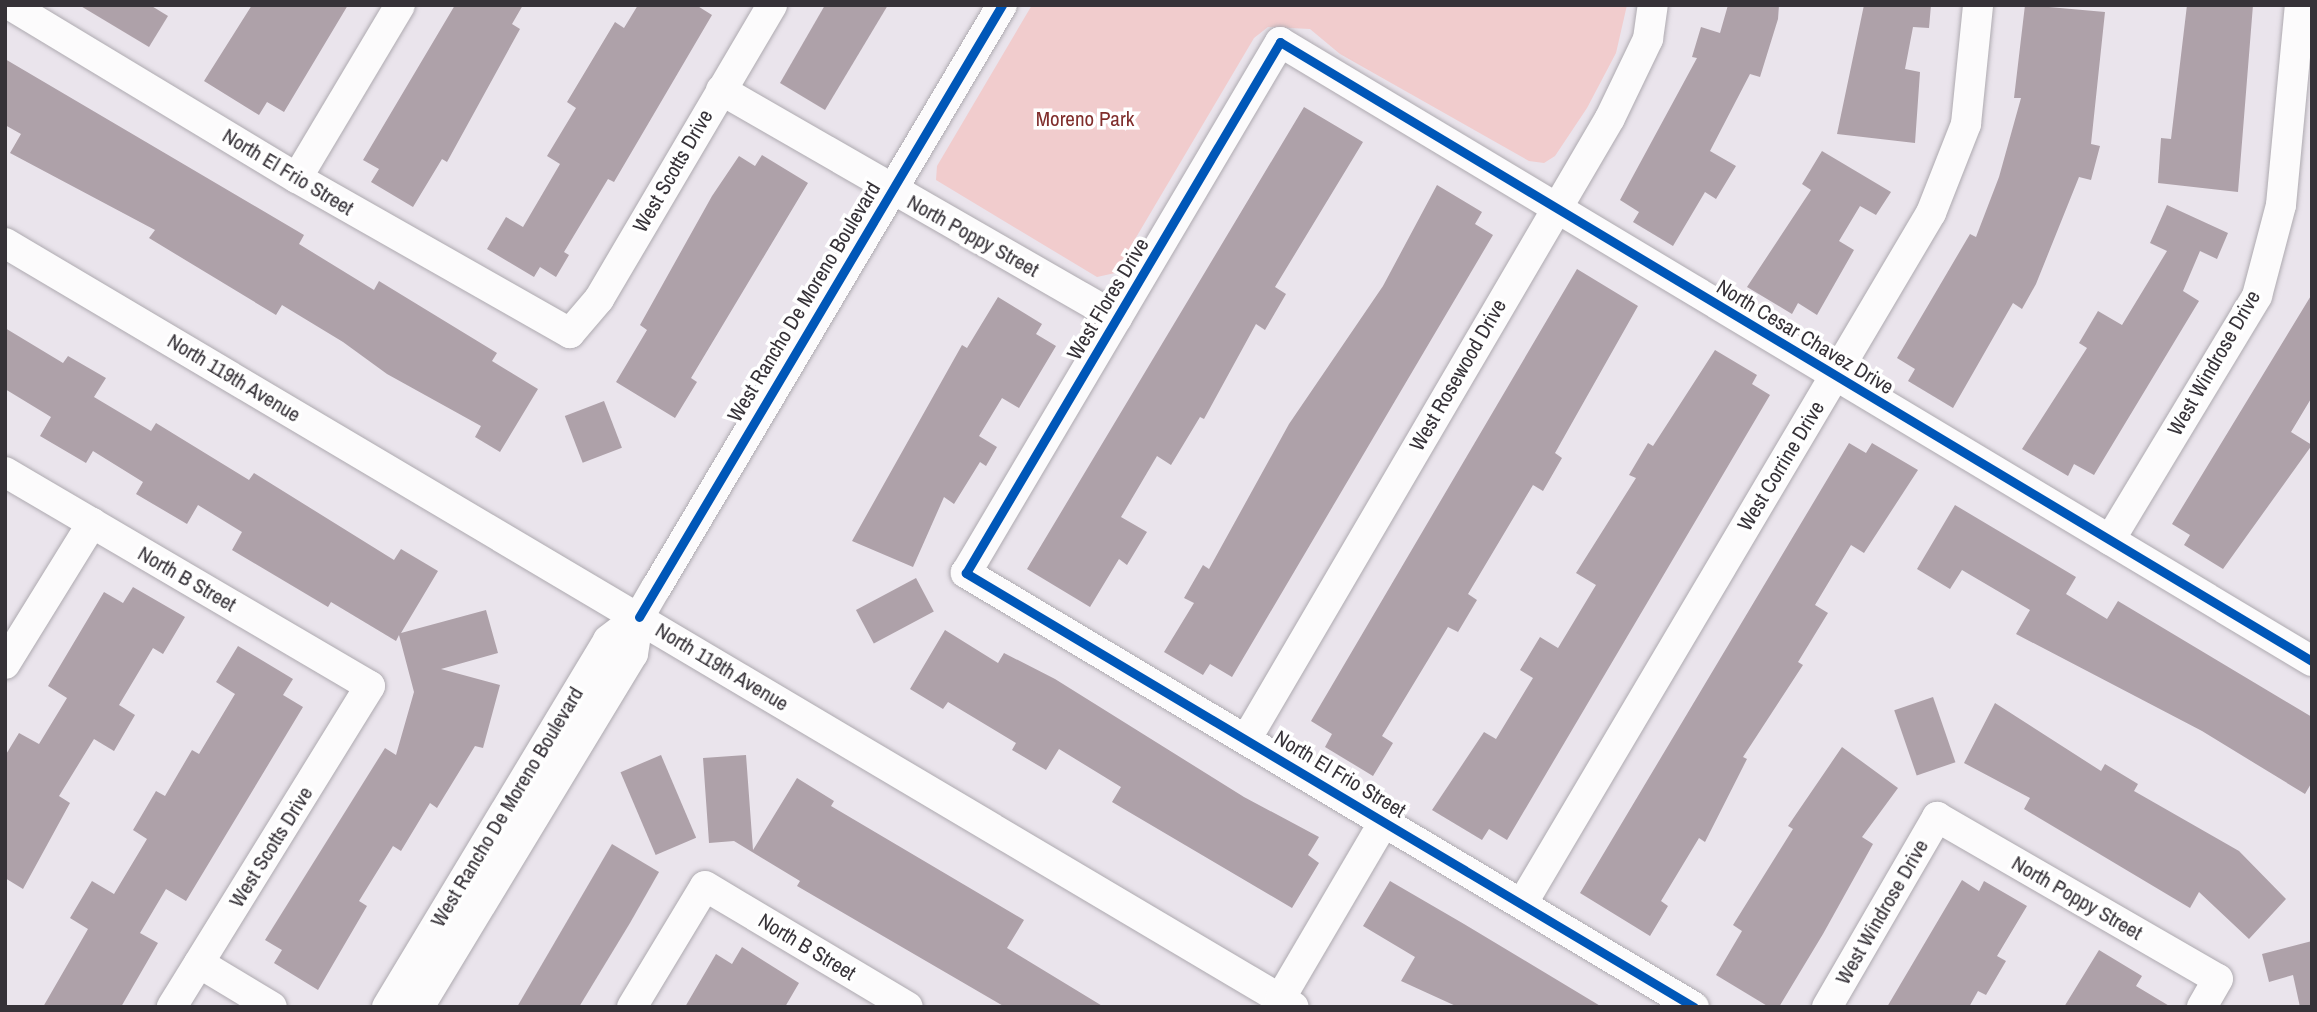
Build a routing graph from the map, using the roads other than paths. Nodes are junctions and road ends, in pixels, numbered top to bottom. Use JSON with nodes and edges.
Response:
{"nodes":[{"id":1,"x":400,"y":5,"type":"edge"},
{"id":2,"x":772,"y":5,"type":"edge"},
{"id":3,"x":1002,"y":5,"type":"edge"},
{"id":4,"x":1653,"y":5,"type":"edge"},
{"id":5,"x":1978,"y":5,"type":"edge"},
{"id":6,"x":2300,"y":5,"type":"edge"},
{"id":7,"x":17,"y":7,"type":"edge"},
{"id":8,"x":1280,"y":42,"type":"joint"},
{"id":9,"x":721,"y":90,"type":"junction"},
{"id":10,"x":297,"y":178,"type":"junction"},
{"id":11,"x":890,"y":191,"type":"junction"},
{"id":12,"x":1556,"y":208,"type":"junction"},
{"id":13,"x":5,"y":243,"type":"edge"},
{"id":14,"x":1117,"y":318,"type":"junction"},
{"id":15,"x":570,"y":333,"type":"joint"},
{"id":16,"x":1835,"y":376,"type":"junction"},
{"id":17,"x":5,"y":472,"type":"edge"},
{"id":18,"x":92,"y":523,"type":"junction"},
{"id":19,"x":2110,"y":540,"type":"junction"},
{"id":20,"x":966,"y":573,"type":"joint"},
{"id":21,"x":639,"y":617,"type":"junction"},
{"id":22,"x":2312,"y":661,"type":"edge"},
{"id":23,"x":5,"y":664,"type":"edge"},
{"id":24,"x":370,"y":686,"type":"joint"},
{"id":25,"x":1247,"y":738,"type":"junction"},
{"id":26,"x":1937,"y":817,"type":"joint"},
{"id":27,"x":1385,"y":820,"type":"junction"},
{"id":28,"x":1522,"y":904,"type":"junction"},
{"id":29,"x":199,"y":963,"type":"junction"},
{"id":30,"x":1287,"y":1003,"type":"edge"},
{"id":31,"x":172,"y":1007,"type":"edge"},
{"id":32,"x":272,"y":1007,"type":"edge"},
{"id":33,"x":387,"y":1007,"type":"edge"},
{"id":34,"x":419,"y":1007,"type":"edge"},
{"id":35,"x":632,"y":1007,"type":"edge"},
{"id":36,"x":908,"y":1007,"type":"edge"},
{"id":37,"x":1694,"y":1007,"type":"edge"},
{"id":38,"x":1827,"y":1007,"type":"edge"},
{"id":39,"x":2202,"y":1007,"type":"edge"}],
"edges":[{"from":1,"to":10,"type":"street"},
{"from":2,"to":9,"type":"street","name":"West Scotts Drive"},
{"from":3,"to":11,"type":"street","name":"West Rancho De Moreno Boulevard"},
{"from":4,"to":12,"type":"street","name":"West Rosewood Drive"},
{"from":5,"to":16,"type":"street","name":"West Corrine Drive"},
{"from":6,"to":19,"type":"street","name":"West Windrose Drive"},
{"from":7,"to":10,"type":"street","name":"North El Frio Street"},
{"from":8,"to":12,"type":"street","name":"North Cesar Chavez Drive"},
{"from":8,"to":14,"type":"street","name":"West Flores Drive"},
{"from":9,"to":11,"type":"street","name":"North Poppy Street"},
{"from":9,"to":15,"type":"street","name":"West Scotts Drive"},
{"from":10,"to":15,"type":"street","name":"North El Frio Street"},
{"from":11,"to":14,"type":"street","name":"North Poppy Street"},
{"from":11,"to":21,"type":"street","name":"West Rancho De Moreno Boulevard"},
{"from":12,"to":16,"type":"street","name":"North Cesar Chavez Drive"},
{"from":12,"to":25,"type":"street","name":"West Rosewood Drive"},
{"from":13,"to":21,"type":"street","name":"North 119th Avenue"},
{"from":14,"to":20,"type":"street","name":"West Flores Drive"},
{"from":16,"to":19,"type":"street","name":"North Cesar Chavez Drive"},
{"from":16,"to":28,"type":"street","name":"West Corrine Drive"},
{"from":17,"to":18,"type":"street","name":"North B Street"},
{"from":18,"to":23,"type":"street"},
{"from":18,"to":24,"type":"street","name":"North B Street"},
{"from":19,"to":22,"type":"street","name":"North Cesar Chavez Drive"},
{"from":20,"to":25,"type":"street","name":"North El Frio Street"},
{"from":21,"to":30,"type":"street","name":"North 119th Avenue"},
{"from":21,"to":33,"type":"street","name":"West Rancho De Moreno Boulevard"},
{"from":21,"to":34,"type":"street","name":"West Rancho De Moreno Boulevard"},
{"from":24,"to":29,"type":"street","name":"West Scotts Drive"},
{"from":25,"to":27,"type":"street","name":"North El Frio Street"},
{"from":26,"to":38,"type":"street","name":"West Windrose Drive"},
{"from":26,"to":39,"type":"street","name":"North Poppy Street"},
{"from":27,"to":28,"type":"street","name":"North El Frio Street"},
{"from":27,"to":30,"type":"street"},
{"from":28,"to":37,"type":"street","name":"North El Frio Street"},
{"from":29,"to":31,"type":"street","name":"West Scotts Drive"},
{"from":29,"to":32,"type":"street"},
{"from":35,"to":36,"type":"street","name":"North B Street"}]}
